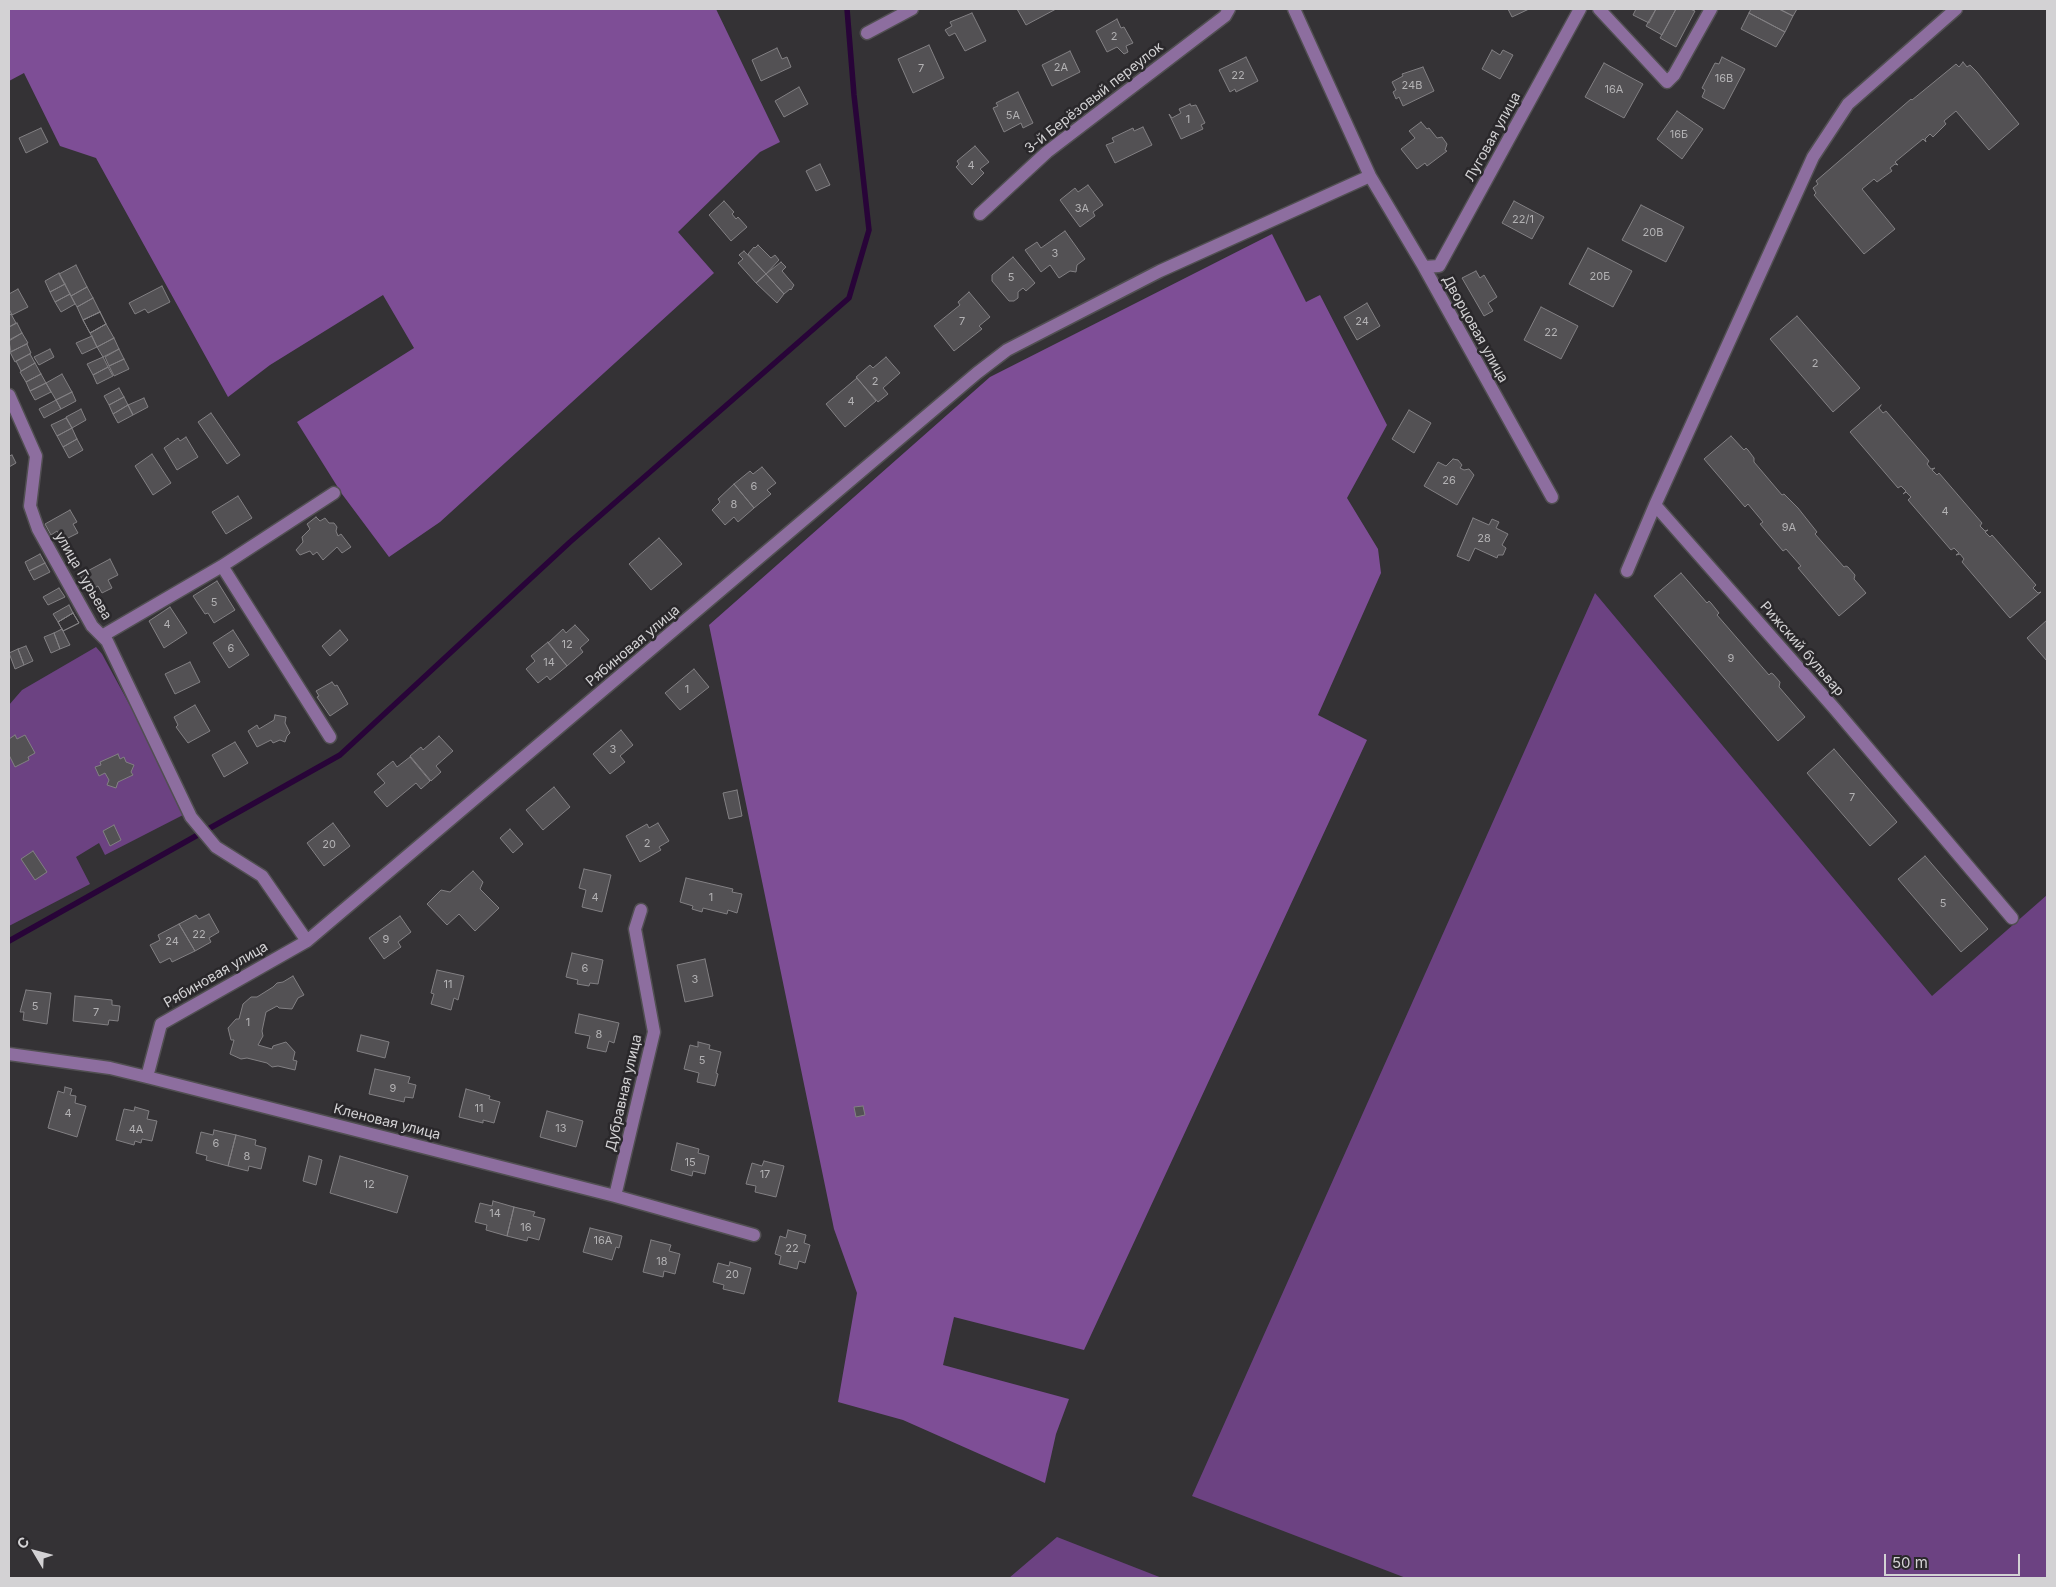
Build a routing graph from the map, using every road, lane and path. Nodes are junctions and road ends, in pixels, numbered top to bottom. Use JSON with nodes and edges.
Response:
{"nodes":[{"id":1,"x":912,"y":9,"type":"edge"},
{"id":2,"x":1229,"y":9,"type":"edge"},
{"id":3,"x":1294,"y":9,"type":"edge"},
{"id":4,"x":1580,"y":9,"type":"edge"},
{"id":5,"x":1599,"y":9,"type":"edge"},
{"id":6,"x":1712,"y":9,"type":"edge"},
{"id":7,"x":1956,"y":9,"type":"edge"},
{"id":8,"x":867,"y":32,"type":"dead end"},
{"id":9,"x":1370,"y":176,"type":"junction"},
{"id":10,"x":980,"y":214,"type":"dead end"},
{"id":11,"x":1424,"y":267,"type":"junction"},
{"id":12,"x":9,"y":395,"type":"edge"},
{"id":13,"x":334,"y":493,"type":"dead end"},
{"id":14,"x":1552,"y":497,"type":"dead end"},
{"id":15,"x":1655,"y":505,"type":"junction"},
{"id":16,"x":222,"y":566,"type":"junction"},
{"id":17,"x":1627,"y":571,"type":"dead end"},
{"id":18,"x":102,"y":636,"type":"junction"},
{"id":19,"x":330,"y":737,"type":"dead end"},
{"id":20,"x":642,"y":910,"type":"dead end"},
{"id":21,"x":2012,"y":918,"type":"dead end"},
{"id":22,"x":307,"y":941,"type":"junction"},
{"id":23,"x":9,"y":1054,"type":"edge"},
{"id":24,"x":147,"y":1077,"type":"junction"},
{"id":25,"x":615,"y":1196,"type":"junction"},
{"id":26,"x":754,"y":1235,"type":"dead end"}],
"edges":[{"from":1,"to":8,"type":"street"},
{"from":2,"to":10,"type":"street","name":"3-й Берёзовый переулок"},
{"from":3,"to":9,"type":"street","name":"Дворцовая улица"},
{"from":4,"to":11,"type":"street","name":"Луговая улица"},
{"from":5,"to":6,"type":"street"},
{"from":7,"to":15,"type":"street"},
{"from":9,"to":11,"type":"street","name":"Дворцовая улица"},
{"from":9,"to":22,"type":"street","name":"Рябиновая улица"},
{"from":11,"to":14,"type":"street","name":"Дворцовая улица"},
{"from":12,"to":18,"type":"street","name":"улица Гурьева"},
{"from":13,"to":16,"type":"street"},
{"from":15,"to":17,"type":"street"},
{"from":15,"to":21,"type":"street","name":"Рижский бульвар"},
{"from":16,"to":18,"type":"street"},
{"from":16,"to":19,"type":"street"},
{"from":18,"to":22,"type":"street","name":"улица Гурьева"},
{"from":20,"to":25,"type":"street","name":"Дубравная улица"},
{"from":22,"to":24,"type":"street","name":"Рябиновая улица"},
{"from":23,"to":24,"type":"street","name":"Кленовая улица"},
{"from":24,"to":25,"type":"street","name":"Кленовая улица"},
{"from":25,"to":26,"type":"street","name":"Кленовая улица"}]}
